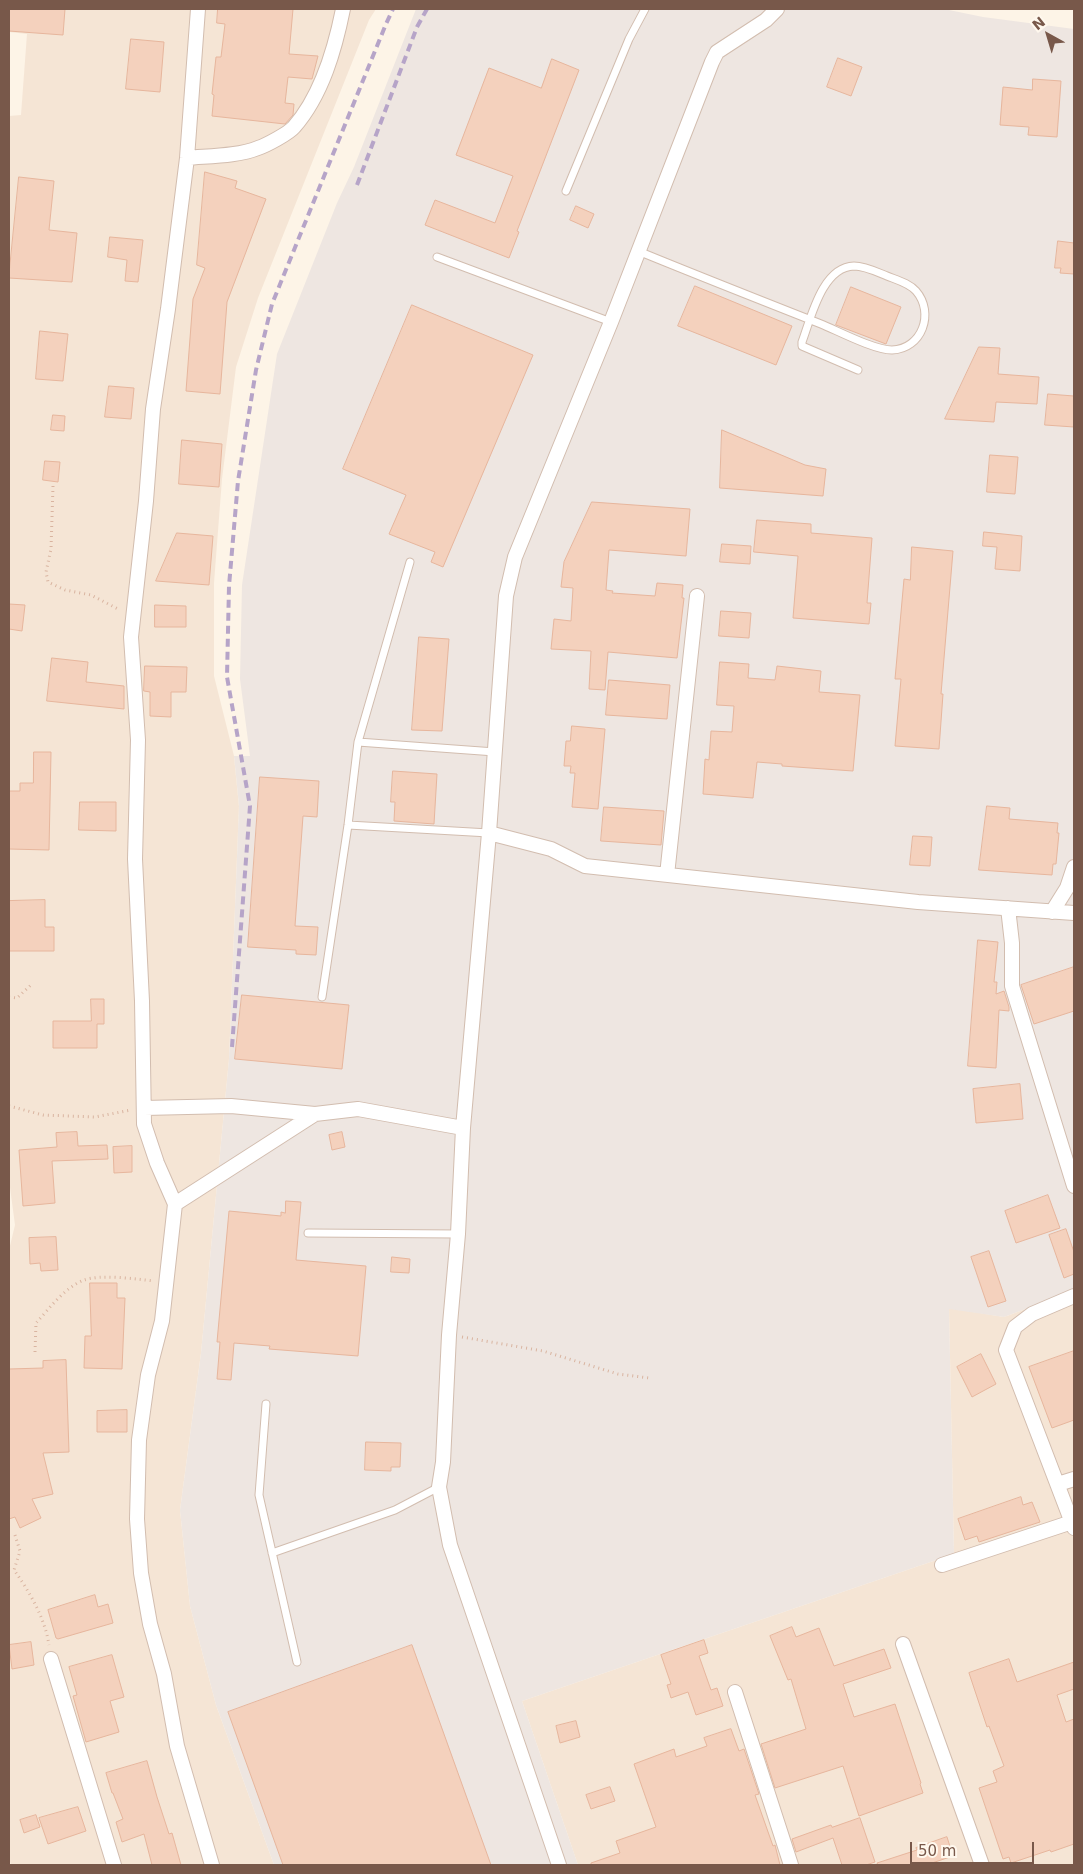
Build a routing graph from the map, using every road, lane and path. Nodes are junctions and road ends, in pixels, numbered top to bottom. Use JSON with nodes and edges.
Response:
{"nodes":[{"id":1,"x":198,"y":9,"type":"edge"},
{"id":2,"x":343,"y":9,"type":"edge"},
{"id":3,"x":645,"y":9,"type":"edge"},
{"id":4,"x":777,"y":9,"type":"edge"},
{"id":5,"x":187,"y":158,"type":"junction"},
{"id":6,"x":566,"y":191,"type":"dead end"},
{"id":7,"x":638,"y":251,"type":"junction"},
{"id":8,"x":437,"y":257,"type":"dead end"},
{"id":9,"x":810,"y":320,"type":"junction"},
{"id":10,"x":611,"y":322,"type":"junction"},
{"id":11,"x":858,"y":370,"type":"dead end"},
{"id":12,"x":53,"y":486,"type":"dead end"},
{"id":13,"x":410,"y":562,"type":"dead end"},
{"id":14,"x":696,"y":596,"type":"dead end"},
{"id":15,"x":133,"y":619,"type":"junction"},
{"id":16,"x":358,"y":742,"type":"junction"},
{"id":17,"x":495,"y":752,"type":"junction"},
{"id":18,"x":348,"y":824,"type":"junction"},
{"id":19,"x":489,"y":834,"type":"junction"},
{"id":20,"x":1074,"y":867,"type":"edge"},
{"id":21,"x":667,"y":875,"type":"junction"},
{"id":22,"x":1008,"y":908,"type":"junction"},
{"id":23,"x":1052,"y":912,"type":"junction"},
{"id":24,"x":1074,"y":913,"type":"edge"},
{"id":25,"x":32,"y":984,"type":"dead end"},
{"id":26,"x":9,"y":997,"type":"edge"},
{"id":27,"x":322,"y":997,"type":"dead end"},
{"id":28,"x":10,"y":1105,"type":"edge"},
{"id":29,"x":144,"y":1108,"type":"junction"},
{"id":30,"x":315,"y":1114,"type":"junction"},
{"id":31,"x":463,"y":1128,"type":"junction"},
{"id":32,"x":1074,"y":1186,"type":"edge"},
{"id":33,"x":175,"y":1204,"type":"junction"},
{"id":34,"x":308,"y":1233,"type":"dead end"},
{"id":35,"x":458,"y":1234,"type":"junction"},
{"id":36,"x":167,"y":1282,"type":"junction"},
{"id":37,"x":1074,"y":1296,"type":"edge"},
{"id":38,"x":449,"y":1335,"type":"junction"},
{"id":39,"x":35,"y":1352,"type":"dead end"},
{"id":40,"x":648,"y":1378,"type":"dead end"},
{"id":41,"x":266,"y":1404,"type":"dead end"},
{"id":42,"x":1074,"y":1478,"type":"edge"},
{"id":43,"x":1058,"y":1484,"type":"junction"},
{"id":44,"x":439,"y":1488,"type":"junction"},
{"id":45,"x":1073,"y":1525,"type":"edge"},
{"id":46,"x":14,"y":1535,"type":"dead end"},
{"id":47,"x":272,"y":1552,"type":"junction"},
{"id":48,"x":942,"y":1565,"type":"dead end"},
{"id":49,"x":903,"y":1644,"type":"dead end"},
{"id":50,"x":52,"y":1659,"type":"joint"},
{"id":51,"x":297,"y":1662,"type":"dead end"},
{"id":52,"x":735,"y":1692,"type":"dead end"},
{"id":53,"x":114,"y":1865,"type":"edge"},
{"id":54,"x":212,"y":1865,"type":"edge"},
{"id":55,"x":558,"y":1865,"type":"edge"},
{"id":56,"x":791,"y":1865,"type":"edge"},
{"id":57,"x":982,"y":1865,"type":"edge"}],
"edges":[{"from":1,"to":5,"type":"street"},
{"from":2,"to":5,"type":"street"},
{"from":3,"to":6,"type":"lane"},
{"from":4,"to":7,"type":"street"},
{"from":5,"to":15,"type":"street"},
{"from":7,"to":9,"type":"lane"},
{"from":7,"to":10,"type":"street"},
{"from":8,"to":10,"type":"lane"},
{"from":9,"to":9,"type":"lane"},
{"from":9,"to":11,"type":"lane"},
{"from":10,"to":17,"type":"street"},
{"from":12,"to":15,"type":"path"},
{"from":13,"to":16,"type":"lane"},
{"from":14,"to":21,"type":"street"},
{"from":15,"to":29,"type":"street"},
{"from":16,"to":17,"type":"lane"},
{"from":16,"to":18,"type":"lane"},
{"from":17,"to":19,"type":"street"},
{"from":18,"to":19,"type":"lane"},
{"from":18,"to":27,"type":"lane"},
{"from":19,"to":21,"type":"street"},
{"from":19,"to":31,"type":"street"},
{"from":20,"to":23,"type":"street"},
{"from":21,"to":22,"type":"street"},
{"from":22,"to":23,"type":"street"},
{"from":22,"to":32,"type":"street"},
{"from":23,"to":24,"type":"street"},
{"from":25,"to":26,"type":"path"},
{"from":28,"to":29,"type":"path"},
{"from":29,"to":30,"type":"street"},
{"from":29,"to":33,"type":"street"},
{"from":30,"to":31,"type":"street"},
{"from":30,"to":33,"type":"street"},
{"from":31,"to":35,"type":"street"},
{"from":33,"to":36,"type":"street"},
{"from":34,"to":35,"type":"lane"},
{"from":35,"to":38,"type":"street"},
{"from":36,"to":39,"type":"path"},
{"from":36,"to":54,"type":"street"},
{"from":37,"to":43,"type":"street"},
{"from":38,"to":40,"type":"path"},
{"from":38,"to":44,"type":"street"},
{"from":41,"to":47,"type":"lane"},
{"from":42,"to":43,"type":"street"},
{"from":43,"to":45,"type":"street"},
{"from":44,"to":47,"type":"lane"},
{"from":44,"to":55,"type":"street"},
{"from":45,"to":48,"type":"street"},
{"from":46,"to":50,"type":"path"},
{"from":47,"to":51,"type":"lane"},
{"from":49,"to":57,"type":"street"},
{"from":50,"to":53,"type":"street"},
{"from":52,"to":56,"type":"street"}]}
